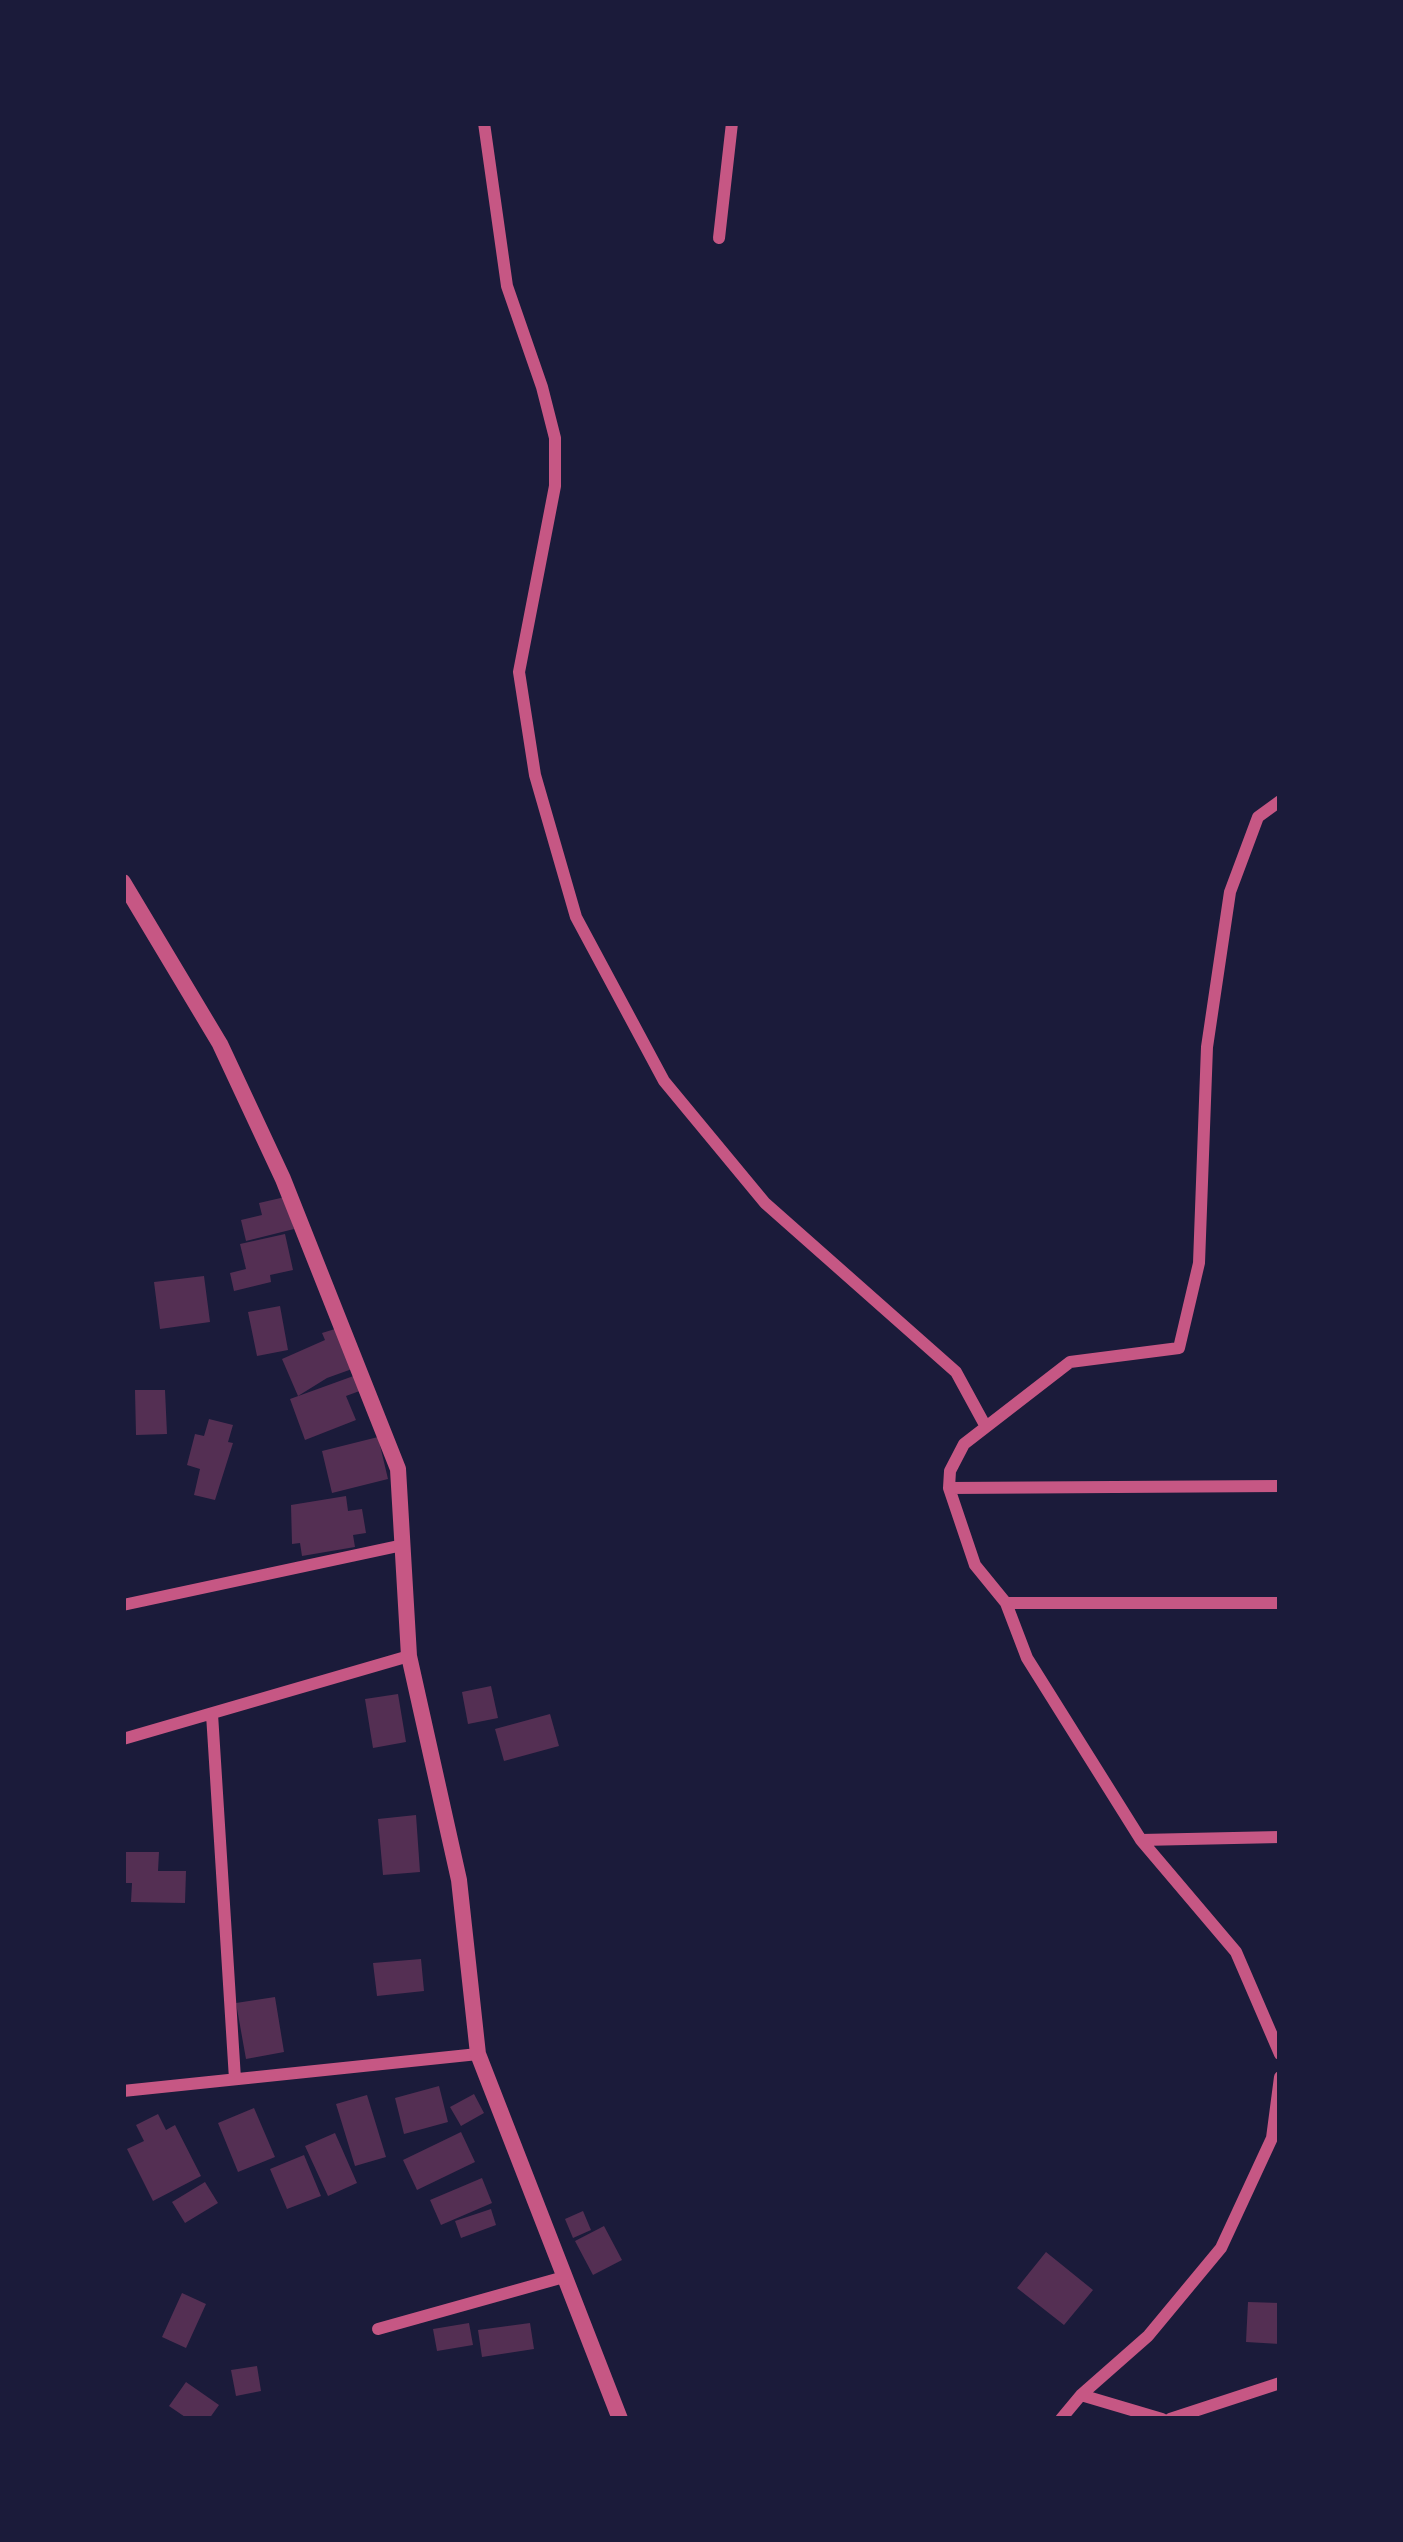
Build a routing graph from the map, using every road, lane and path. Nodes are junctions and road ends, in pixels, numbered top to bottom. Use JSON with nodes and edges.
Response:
{"nodes":[{"id":1,"x":484,"y":123,"type":"edge"},
{"id":2,"x":732,"y":123,"type":"edge"},
{"id":3,"x":718,"y":238,"type":"dead end"},
{"id":4,"x":1280,"y":800,"type":"edge"},
{"id":5,"x":123,"y":882,"type":"edge"},
{"id":6,"x":986,"y":1427,"type":"junction"},
{"id":7,"x":1280,"y":1486,"type":"edge"},
{"id":8,"x":949,"y":1488,"type":"junction"},
{"id":9,"x":403,"y":1545,"type":"junction"},
{"id":10,"x":1006,"y":1603,"type":"junction"},
{"id":11,"x":1280,"y":1603,"type":"edge"},
{"id":12,"x":123,"y":1605,"type":"edge"},
{"id":13,"x":410,"y":1656,"type":"junction"},
{"id":14,"x":212,"y":1714,"type":"junction"},
{"id":15,"x":123,"y":1739,"type":"edge"},
{"id":16,"x":1280,"y":1837,"type":"edge"},
{"id":17,"x":1141,"y":1840,"type":"junction"},
{"id":18,"x":478,"y":2054,"type":"junction"},
{"id":19,"x":1280,"y":2054,"type":"edge"},
{"id":20,"x":1280,"y":2077,"type":"edge"},
{"id":21,"x":235,"y":2079,"type":"junction"},
{"id":22,"x":123,"y":2092,"type":"edge"},
{"id":23,"x":564,"y":2277,"type":"junction"},
{"id":24,"x":378,"y":2329,"type":"dead end"},
{"id":25,"x":1280,"y":2383,"type":"edge"},
{"id":26,"x":1081,"y":2395,"type":"junction"},
{"id":27,"x":620,"y":2419,"type":"edge"},
{"id":28,"x":1061,"y":2419,"type":"edge"},
{"id":29,"x":1166,"y":2419,"type":"edge"}],
"edges":[{"from":1,"to":6,"type":"street"},
{"from":2,"to":3,"type":"street"},
{"from":4,"to":6,"type":"street"},
{"from":5,"to":9,"type":"street"},
{"from":6,"to":8,"type":"street"},
{"from":7,"to":8,"type":"street"},
{"from":8,"to":10,"type":"street"},
{"from":9,"to":12,"type":"street"},
{"from":9,"to":13,"type":"street"},
{"from":10,"to":11,"type":"street"},
{"from":10,"to":17,"type":"street"},
{"from":13,"to":14,"type":"street"},
{"from":13,"to":18,"type":"street"},
{"from":14,"to":15,"type":"street"},
{"from":14,"to":21,"type":"street"},
{"from":16,"to":17,"type":"street"},
{"from":17,"to":19,"type":"street"},
{"from":18,"to":21,"type":"street"},
{"from":18,"to":23,"type":"street"},
{"from":20,"to":26,"type":"street"},
{"from":21,"to":22,"type":"street"},
{"from":23,"to":24,"type":"street"},
{"from":23,"to":27,"type":"street"},
{"from":25,"to":29,"type":"street"},
{"from":26,"to":28,"type":"street"},
{"from":26,"to":29,"type":"street"}]}
